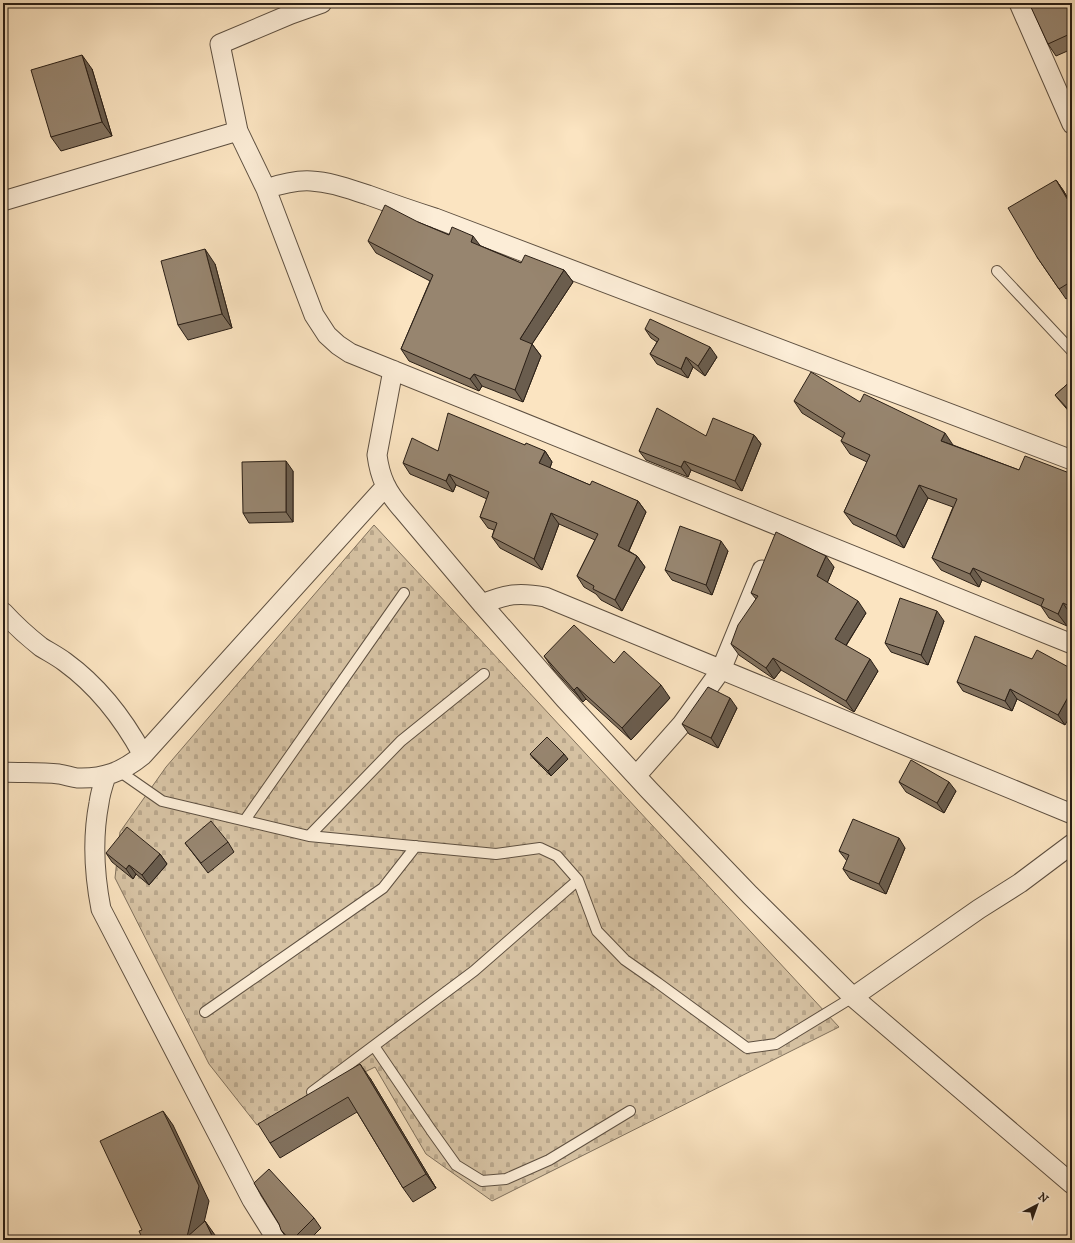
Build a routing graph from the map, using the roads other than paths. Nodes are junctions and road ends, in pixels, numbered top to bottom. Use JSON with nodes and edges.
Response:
{"nodes":[{"id":1,"x":322,"y":3,"type":"edge"},
{"id":2,"x":1019,"y":3,"type":"edge"},
{"id":3,"x":1072,"y":124,"type":"edge"},
{"id":4,"x":238,"y":131,"type":"junction"},
{"id":5,"x":266,"y":189,"type":"junction"},
{"id":6,"x":3,"y":201,"type":"edge"},
{"id":7,"x":997,"y":271,"type":"dead end"},
{"id":8,"x":1072,"y":351,"type":"edge"},
{"id":9,"x":392,"y":370,"type":"junction"},
{"id":10,"x":1072,"y":460,"type":"edge"},
{"id":11,"x":386,"y":486,"type":"junction"},
{"id":12,"x":774,"y":540,"type":"junction"},
{"id":13,"x":404,"y":593,"type":"dead end"},
{"id":14,"x":482,"y":604,"type":"junction"},
{"id":15,"x":3,"y":612,"type":"edge"},
{"id":16,"x":1072,"y":644,"type":"edge"},
{"id":17,"x":721,"y":670,"type":"junction"},
{"id":18,"x":484,"y":674,"type":"dead end"},
{"id":19,"x":142,"y":755,"type":"junction"},
{"id":20,"x":3,"y":772,"type":"edge"},
{"id":21,"x":113,"y":773,"type":"junction"},
{"id":22,"x":636,"y":776,"type":"junction"},
{"id":23,"x":1072,"y":814,"type":"edge"},
{"id":24,"x":245,"y":820,"type":"junction"},
{"id":25,"x":309,"y":836,"type":"junction"},
{"id":26,"x":1072,"y":844,"type":"edge"},
{"id":27,"x":416,"y":846,"type":"junction"},
{"id":28,"x":578,"y":880,"type":"junction"},
{"id":29,"x":853,"y":996,"type":"junction"},
{"id":30,"x":205,"y":1012,"type":"dead end"},
{"id":31,"x":374,"y":1046,"type":"junction"},
{"id":32,"x":312,"y":1092,"type":"edge"},
{"id":33,"x":630,"y":1111,"type":"dead end"},
{"id":34,"x":1072,"y":1184,"type":"edge"},
{"id":35,"x":277,"y":1240,"type":"edge"}],
"edges":[{"from":1,"to":4,"type":"street"},
{"from":2,"to":3,"type":"street"},
{"from":4,"to":5,"type":"street"},
{"from":4,"to":6,"type":"street"},
{"from":5,"to":9,"type":"street"},
{"from":5,"to":10,"type":"street"},
{"from":7,"to":8,"type":"lane"},
{"from":9,"to":11,"type":"street"},
{"from":9,"to":12,"type":"street"},
{"from":11,"to":14,"type":"street"},
{"from":11,"to":19,"type":"street"},
{"from":12,"to":16,"type":"street"},
{"from":12,"to":17,"type":"street"},
{"from":13,"to":24,"type":"lane"},
{"from":14,"to":17,"type":"street"},
{"from":14,"to":22,"type":"street"},
{"from":15,"to":19,"type":"street"},
{"from":17,"to":22,"type":"street"},
{"from":17,"to":23,"type":"street"},
{"from":18,"to":25,"type":"lane"},
{"from":19,"to":21,"type":"street"},
{"from":20,"to":21,"type":"street"},
{"from":21,"to":24,"type":"lane"},
{"from":21,"to":35,"type":"street"},
{"from":22,"to":29,"type":"street"},
{"from":24,"to":25,"type":"lane"},
{"from":25,"to":27,"type":"lane"},
{"from":26,"to":29,"type":"street"},
{"from":27,"to":28,"type":"lane"},
{"from":27,"to":30,"type":"lane"},
{"from":28,"to":29,"type":"lane"},
{"from":28,"to":31,"type":"lane"},
{"from":29,"to":34,"type":"street"},
{"from":31,"to":32,"type":"lane"},
{"from":31,"to":33,"type":"lane"}]}
